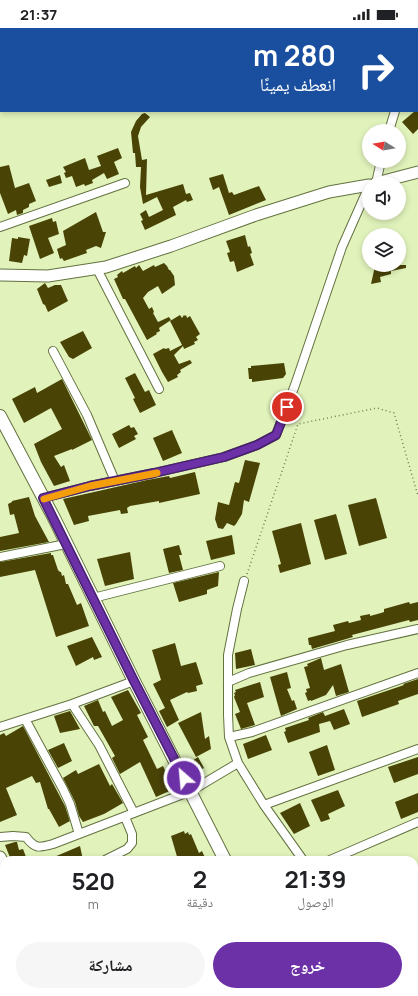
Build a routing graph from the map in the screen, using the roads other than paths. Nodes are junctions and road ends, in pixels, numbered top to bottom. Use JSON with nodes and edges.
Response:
{"nodes":[{"id":1,"x":395,"y":112,"type":"edge"},
{"id":2,"x":391,"y":124,"type":"edge"},
{"id":3,"x":418,"y":172,"type":"edge"},
{"id":4,"x":403,"y":176,"type":"edge"},
{"id":5,"x":125,"y":183,"type":"dead end"},
{"id":6,"x":362,"y":186,"type":"edge"},
{"id":7,"x":362,"y":201,"type":"edge"},
{"id":8,"x":0,"y":227,"type":"edge"},
{"id":9,"x":97,"y":269,"type":"junction"},
{"id":10,"x":0,"y":275,"type":"edge"},
{"id":11,"x":53,"y":351,"type":"dead end"},
{"id":12,"x":159,"y":389,"type":"dead end"},
{"id":13,"x":0,"y":416,"type":"edge"},
{"id":14,"x":115,"y":481,"type":"junction"},
{"id":15,"x":43,"y":498,"type":"junction"},
{"id":16,"x":66,"y":544,"type":"junction"},
{"id":17,"x":0,"y":557,"type":"edge"},
{"id":18,"x":220,"y":566,"type":"dead end"},
{"id":19,"x":244,"y":581,"type":"road end"},
{"id":20,"x":93,"y":598,"type":"junction"},
{"id":21,"x":418,"y":629,"type":"edge"},
{"id":22,"x":418,"y":673,"type":"edge"},
{"id":23,"x":134,"y":681,"type":"junction"},
{"id":24,"x":228,"y":682,"type":"junction"},
{"id":25,"x":72,"y":704,"type":"junction"},
{"id":26,"x":25,"y":719,"type":"junction"},
{"id":27,"x":0,"y":727,"type":"edge"},
{"id":28,"x":230,"y":737,"type":"junction"},
{"id":29,"x":418,"y":749,"type":"edge"},
{"id":30,"x":238,"y":763,"type":"junction"},
{"id":31,"x":191,"y":792,"type":"junction"},
{"id":32,"x":264,"y":806,"type":"junction"},
{"id":33,"x":134,"y":813,"type":"junction"},
{"id":34,"x":125,"y":817,"type":"junction"},
{"id":35,"x":418,"y":822,"type":"edge"},
{"id":36,"x":79,"y":834,"type":"junction"},
{"id":37,"x":0,"y":837,"type":"edge"},
{"id":38,"x":114,"y":856,"type":"edge"},
{"id":39,"x":223,"y":856,"type":"edge"},
{"id":40,"x":300,"y":856,"type":"edge"},
{"id":41,"x":339,"y":856,"type":"edge"}],
"edges":[{"from":1,"to":2,"type":"street"},
{"from":3,"to":4,"type":"street"},
{"from":5,"to":8,"type":"street"},
{"from":6,"to":9,"type":"street"},
{"from":7,"to":14,"type":"street"},
{"from":9,"to":10,"type":"street"},
{"from":9,"to":12,"type":"street"},
{"from":11,"to":14,"type":"street"},
{"from":13,"to":15,"type":"main road"},
{"from":14,"to":15,"type":"street"},
{"from":15,"to":16,"type":"main road"},
{"from":16,"to":17,"type":"street"},
{"from":16,"to":20,"type":"main road"},
{"from":18,"to":20,"type":"street"},
{"from":19,"to":24,"type":"street"},
{"from":20,"to":23,"type":"main road"},
{"from":21,"to":24,"type":"street"},
{"from":22,"to":28,"type":"street"},
{"from":23,"to":25,"type":"street"},
{"from":23,"to":31,"type":"main road"},
{"from":24,"to":28,"type":"street"},
{"from":25,"to":26,"type":"street"},
{"from":25,"to":33,"type":"street"},
{"from":26,"to":27,"type":"street"},
{"from":26,"to":36,"type":"street"},
{"from":28,"to":30,"type":"street"},
{"from":29,"to":32,"type":"street"},
{"from":30,"to":31,"type":"street"},
{"from":30,"to":32,"type":"street"},
{"from":31,"to":33,"type":"street"},
{"from":31,"to":39,"type":"main road"},
{"from":32,"to":40,"type":"street"},
{"from":33,"to":34,"type":"street"},
{"from":34,"to":36,"type":"street"},
{"from":34,"to":38,"type":"street"},
{"from":35,"to":41,"type":"street"},
{"from":36,"to":37,"type":"street"}]}
